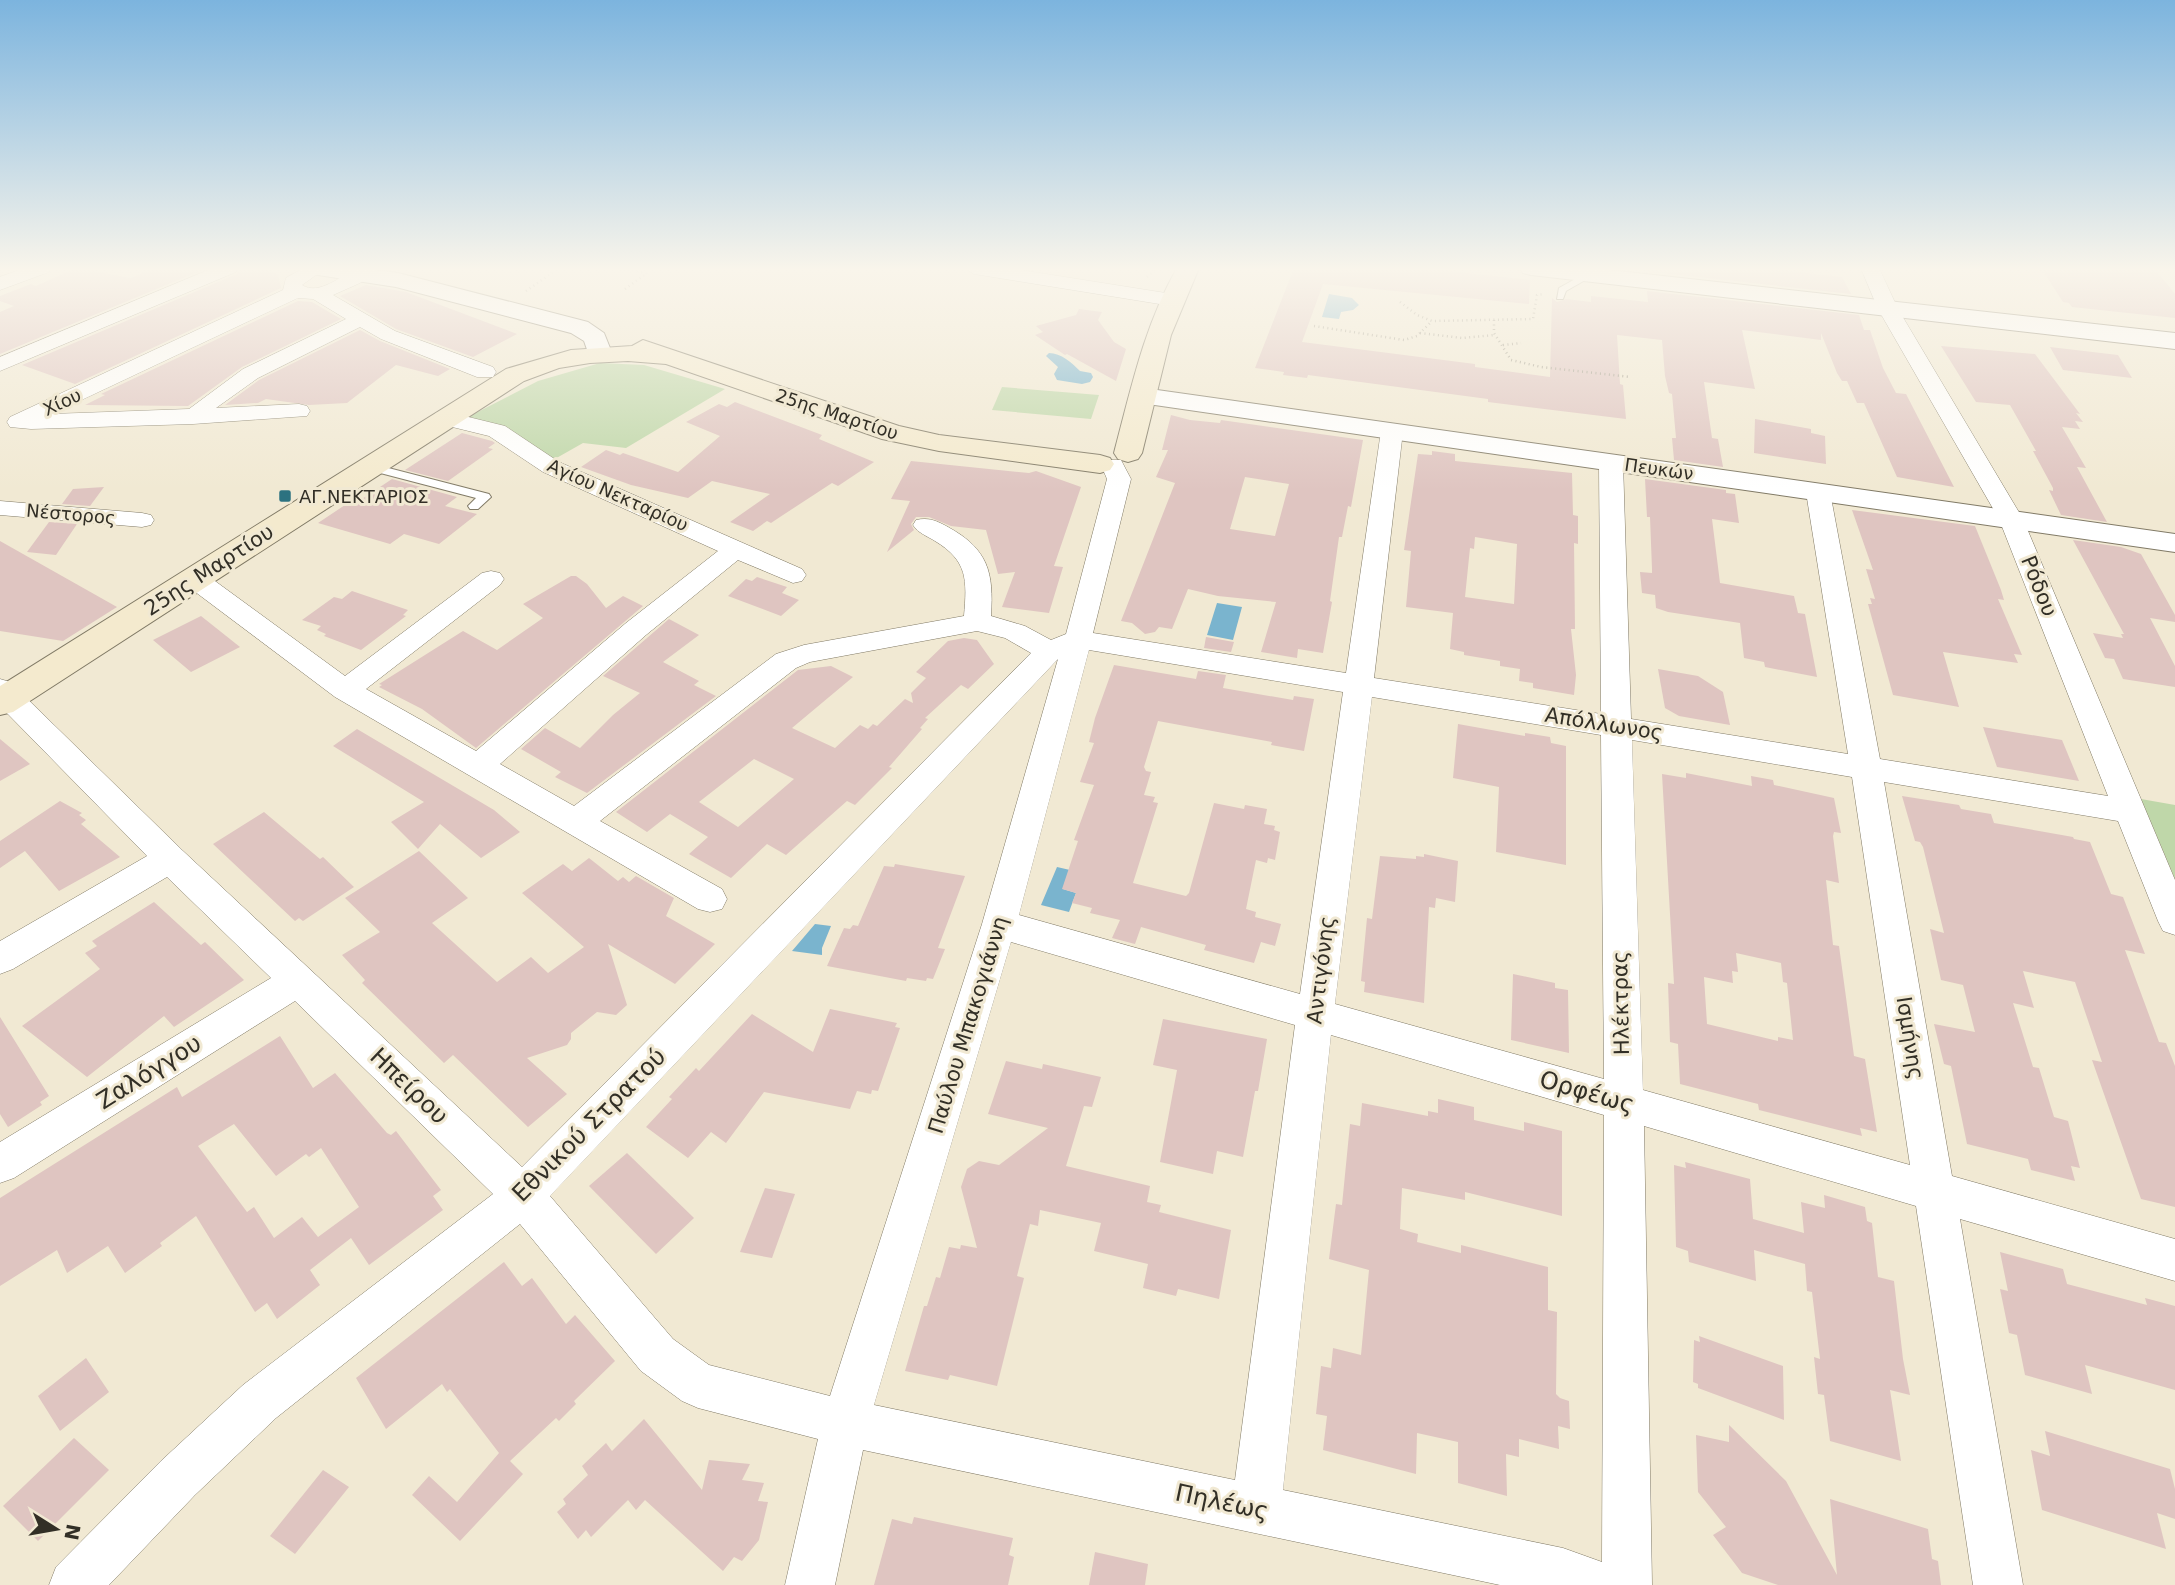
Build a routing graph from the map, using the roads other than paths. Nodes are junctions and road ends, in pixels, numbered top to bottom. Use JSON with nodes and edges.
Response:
{"nodes":[{"id":1,"x":54,"y":342,"type":"edge"},
{"id":2,"x":193,"y":342,"type":"edge"},
{"id":3,"x":314,"y":342,"type":"edge"},
{"id":4,"x":403,"y":342,"type":"edge"},
{"id":5,"x":584,"y":342,"type":"junction"},
{"id":6,"x":1160,"y":342,"type":"edge"},
{"id":7,"x":1907,"y":342,"type":"edge"},
{"id":8,"x":668,"y":357,"type":"junction"},
{"id":9,"x":0,"y":365,"type":"edge"},
{"id":10,"x":486,"y":381,"type":"junction"},
{"id":11,"x":1140,"y":409,"type":"junction"},
{"id":12,"x":299,"y":411,"type":"dead end"},
{"id":13,"x":193,"y":417,"type":"junction"},
{"id":14,"x":444,"y":418,"type":"junction"},
{"id":15,"x":9,"y":423,"type":"edge"},
{"id":16,"x":1392,"y":431,"type":"junction"},
{"id":17,"x":1108,"y":454,"type":"junction"},
{"id":18,"x":1611,"y":463,"type":"junction"},
{"id":19,"x":369,"y":467,"type":"junction"},
{"id":20,"x":1818,"y":492,"type":"junction"},
{"id":21,"x":474,"y":506,"type":"dead end"},
{"id":22,"x":0,"y":508,"type":"edge"},
{"id":23,"x":2011,"y":519,"type":"junction"},
{"id":24,"x":142,"y":520,"type":"dead end"},
{"id":25,"x":925,"y":525,"type":"dead end"},
{"id":26,"x":2175,"y":543,"type":"edge"},
{"id":27,"x":736,"y":549,"type":"junction"},
{"id":28,"x":793,"y":575,"type":"dead end"},
{"id":29,"x":195,"y":579,"type":"junction"},
{"id":30,"x":491,"y":579,"type":"dead end"},
{"id":31,"x":977,"y":622,"type":"junction"},
{"id":32,"x":1064,"y":646,"type":"junction"},
{"id":33,"x":1359,"y":684,"type":"junction"},
{"id":34,"x":345,"y":690,"type":"junction"},
{"id":35,"x":3,"y":697,"type":"edge"},
{"id":36,"x":1615,"y":726,"type":"junction"},
{"id":37,"x":477,"y":767,"type":"junction"},
{"id":38,"x":1866,"y":768,"type":"junction"},
{"id":39,"x":2128,"y":811,"type":"junction"},
{"id":40,"x":574,"y":823,"type":"junction"},
{"id":41,"x":170,"y":859,"type":"junction"},
{"id":42,"x":710,"y":899,"type":"dead end"},
{"id":43,"x":2175,"y":921,"type":"edge"},
{"id":44,"x":999,"y":925,"type":"junction"},
{"id":45,"x":0,"y":959,"type":"edge"},
{"id":46,"x":299,"y":980,"type":"junction"},
{"id":47,"x":1315,"y":1016,"type":"junction"},
{"id":48,"x":1624,"y":1103,"type":"junction"},
{"id":49,"x":0,"y":1164,"type":"edge"},
{"id":50,"x":1935,"y":1193,"type":"junction"},
{"id":51,"x":523,"y":1195,"type":"junction"},
{"id":52,"x":2175,"y":1261,"type":"edge"},
{"id":53,"x":845,"y":1423,"type":"junction"},
{"id":54,"x":1256,"y":1510,"type":"junction"},
{"id":55,"x":1502,"y":1573,"type":"edge"},
{"id":56,"x":74,"y":1585,"type":"edge"},
{"id":57,"x":810,"y":1585,"type":"edge"},
{"id":58,"x":1597,"y":1585,"type":"edge"},
{"id":59,"x":1627,"y":1585,"type":"edge"},
{"id":60,"x":1998,"y":1585,"type":"edge"}],
"edges":[{"from":1,"to":9,"type":"street"},
{"from":2,"to":15,"type":"street","name":"Χίου"},
{"from":3,"to":13,"type":"street"},
{"from":4,"to":10,"type":"street"},
{"from":5,"to":8,"type":"main road","name":"25ης Μαρτίου"},
{"from":5,"to":8,"type":"main road","name":"25ης Μαρτίου"},
{"from":5,"to":10,"type":"main road","name":"25ης Μαρτίου"},
{"from":5,"to":10,"type":"main road","name":"25ης Μαρτίου"},
{"from":6,"to":11,"type":"main road","name":"Παύλου Μπακογιάννη"},
{"from":7,"to":23,"type":"street","name":"Ρόδου"},
{"from":8,"to":17,"type":"main road","name":"25ης Μαρτίου"},
{"from":10,"to":14,"type":"main road","name":"25ης Μαρτίου"},
{"from":11,"to":16,"type":"street","name":"Πευκών"},
{"from":11,"to":17,"type":"main road","name":"Παύλου Μπακογιάννη"},
{"from":12,"to":13,"type":"street"},
{"from":13,"to":15,"type":"street"},
{"from":14,"to":19,"type":"main road","name":"25ης Μαρτίου"},
{"from":14,"to":27,"type":"street","name":"Αγίου Νεκταρίου"},
{"from":16,"to":18,"type":"street","name":"Πευκών"},
{"from":16,"to":33,"type":"street","name":"Αντιγόνης"},
{"from":17,"to":32,"type":"street","name":"Παύλου Μπακογιάννη"},
{"from":18,"to":20,"type":"street","name":"Πευκών"},
{"from":18,"to":36,"type":"street","name":"Ηλέκτρας"},
{"from":19,"to":21,"type":"lane"},
{"from":19,"to":29,"type":"main road","name":"25ης Μαρτίου"},
{"from":20,"to":23,"type":"street","name":"Πευκών"},
{"from":20,"to":38,"type":"street","name":"Ισμήνης"},
{"from":22,"to":24,"type":"street","name":"Νέστορος"},
{"from":23,"to":26,"type":"street","name":"Πευκών"},
{"from":23,"to":39,"type":"street","name":"Ρόδου"},
{"from":25,"to":31,"type":"street"},
{"from":27,"to":28,"type":"street","name":"Αγίου Νεκταρίου"},
{"from":27,"to":37,"type":"street"},
{"from":29,"to":34,"type":"street"},
{"from":29,"to":35,"type":"main road","name":"25ης Μαρτίου"},
{"from":30,"to":34,"type":"street"},
{"from":31,"to":32,"type":"street"},
{"from":31,"to":40,"type":"street"},
{"from":32,"to":33,"type":"street","name":"Απόλλωνος"},
{"from":32,"to":44,"type":"street","name":"Παύλου Μπακογιάννη"},
{"from":32,"to":51,"type":"street","name":"Εθνικού Στρατού"},
{"from":33,"to":36,"type":"street","name":"Απόλλωνος"},
{"from":33,"to":47,"type":"street","name":"Αντιγόνης"},
{"from":34,"to":37,"type":"street"},
{"from":35,"to":41,"type":"street","name":"Ηπείρου"},
{"from":36,"to":38,"type":"street","name":"Απόλλωνος"},
{"from":36,"to":48,"type":"street","name":"Ηλέκτρας"},
{"from":37,"to":40,"type":"street"},
{"from":38,"to":39,"type":"street","name":"Απόλλωνος"},
{"from":38,"to":50,"type":"street","name":"Ισμήνης"},
{"from":39,"to":43,"type":"street","name":"Ρόδου"},
{"from":40,"to":42,"type":"street"},
{"from":41,"to":45,"type":"street"},
{"from":41,"to":46,"type":"street","name":"Ηπείρου"},
{"from":44,"to":47,"type":"street","name":"Ορφέως"},
{"from":44,"to":53,"type":"street","name":"Παύλου Μπακογιάννη"},
{"from":46,"to":49,"type":"street","name":"Ζαλόγγου"},
{"from":46,"to":51,"type":"street","name":"Ηπείρου"},
{"from":47,"to":48,"type":"street","name":"Ορφέως"},
{"from":47,"to":54,"type":"street","name":"Αντιγόνης"},
{"from":48,"to":50,"type":"street","name":"Ορφέως"},
{"from":48,"to":59,"type":"street","name":"Ηλέκτρας"},
{"from":50,"to":52,"type":"street","name":"Ορφέως"},
{"from":50,"to":60,"type":"street","name":"Ισμήνης"},
{"from":51,"to":53,"type":"street","name":"Ηπείρου"},
{"from":51,"to":56,"type":"street","name":"Εθνικού Στρατού"},
{"from":53,"to":54,"type":"street","name":"Πηλέως"},
{"from":53,"to":57,"type":"street","name":"Παύλου Μπακογιάννη"},
{"from":54,"to":55,"type":"street","name":"Πηλέως"},
{"from":55,"to":58,"type":"street","name":"Πηλέως"}]}
